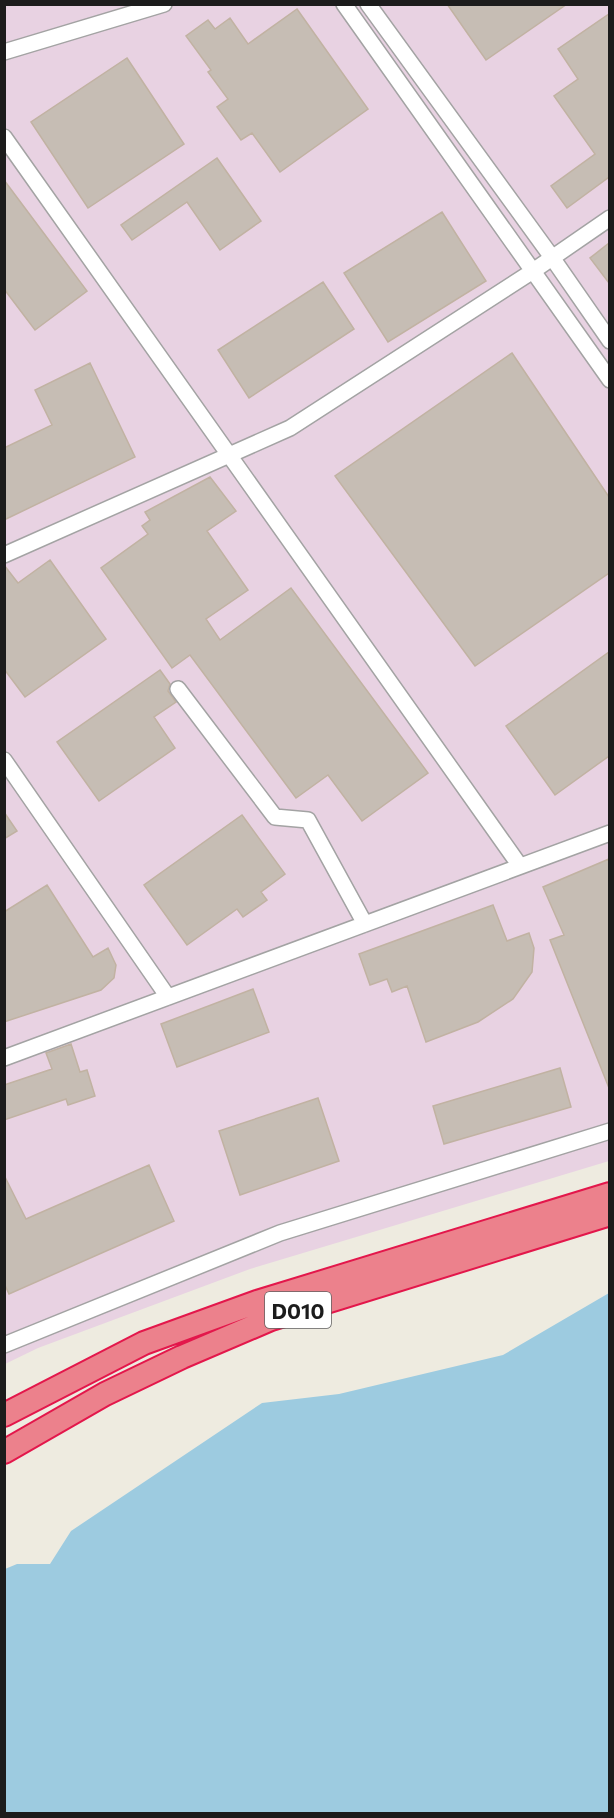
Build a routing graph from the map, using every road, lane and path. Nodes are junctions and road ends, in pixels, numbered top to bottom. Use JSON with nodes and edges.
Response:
{"nodes":[{"id":1,"x":164,"y":4,"type":"edge"},
{"id":2,"x":344,"y":4,"type":"edge"},
{"id":3,"x":368,"y":4,"type":"edge"},
{"id":4,"x":4,"y":52,"type":"edge"},
{"id":5,"x":4,"y":137,"type":"edge"},
{"id":6,"x":609,"y":218,"type":"edge"},
{"id":7,"x":551,"y":256,"type":"junction"},
{"id":8,"x":533,"y":271,"type":"junction"},
{"id":9,"x":609,"y":341,"type":"edge"},
{"id":10,"x":609,"y":380,"type":"edge"},
{"id":11,"x":231,"y":453,"type":"junction"},
{"id":12,"x":4,"y":555,"type":"edge"},
{"id":13,"x":178,"y":690,"type":"dead end"},
{"id":14,"x":4,"y":760,"type":"edge"},
{"id":15,"x":609,"y":833,"type":"edge"},
{"id":16,"x":520,"y":866,"type":"junction"},
{"id":17,"x":365,"y":924,"type":"junction"},
{"id":18,"x":168,"y":997,"type":"junction"},
{"id":19,"x":4,"y":1058,"type":"edge"},
{"id":20,"x":609,"y":1131,"type":"edge"},
{"id":21,"x":609,"y":1194,"type":"edge"},
{"id":22,"x":609,"y":1214,"type":"edge"},
{"id":23,"x":4,"y":1345,"type":"edge"},
{"id":24,"x":4,"y":1415,"type":"edge"},
{"id":25,"x":4,"y":1452,"type":"edge"}],
"edges":[{"from":1,"to":4,"type":"street"},
{"from":2,"to":8,"type":"street"},
{"from":3,"to":7,"type":"street"},
{"from":5,"to":11,"type":"street"},
{"from":6,"to":7,"type":"street"},
{"from":7,"to":8,"type":"street"},
{"from":7,"to":9,"type":"street"},
{"from":8,"to":10,"type":"street"},
{"from":8,"to":11,"type":"street"},
{"from":11,"to":12,"type":"street"},
{"from":11,"to":16,"type":"street"},
{"from":13,"to":17,"type":"street"},
{"from":14,"to":18,"type":"street"},
{"from":15,"to":16,"type":"street"},
{"from":16,"to":17,"type":"street"},
{"from":17,"to":18,"type":"street"},
{"from":18,"to":19,"type":"street"},
{"from":20,"to":23,"type":"street"},
{"from":21,"to":24,"type":"highway","number":"D010"},
{"from":22,"to":25,"type":"highway","number":"D010"}]}
